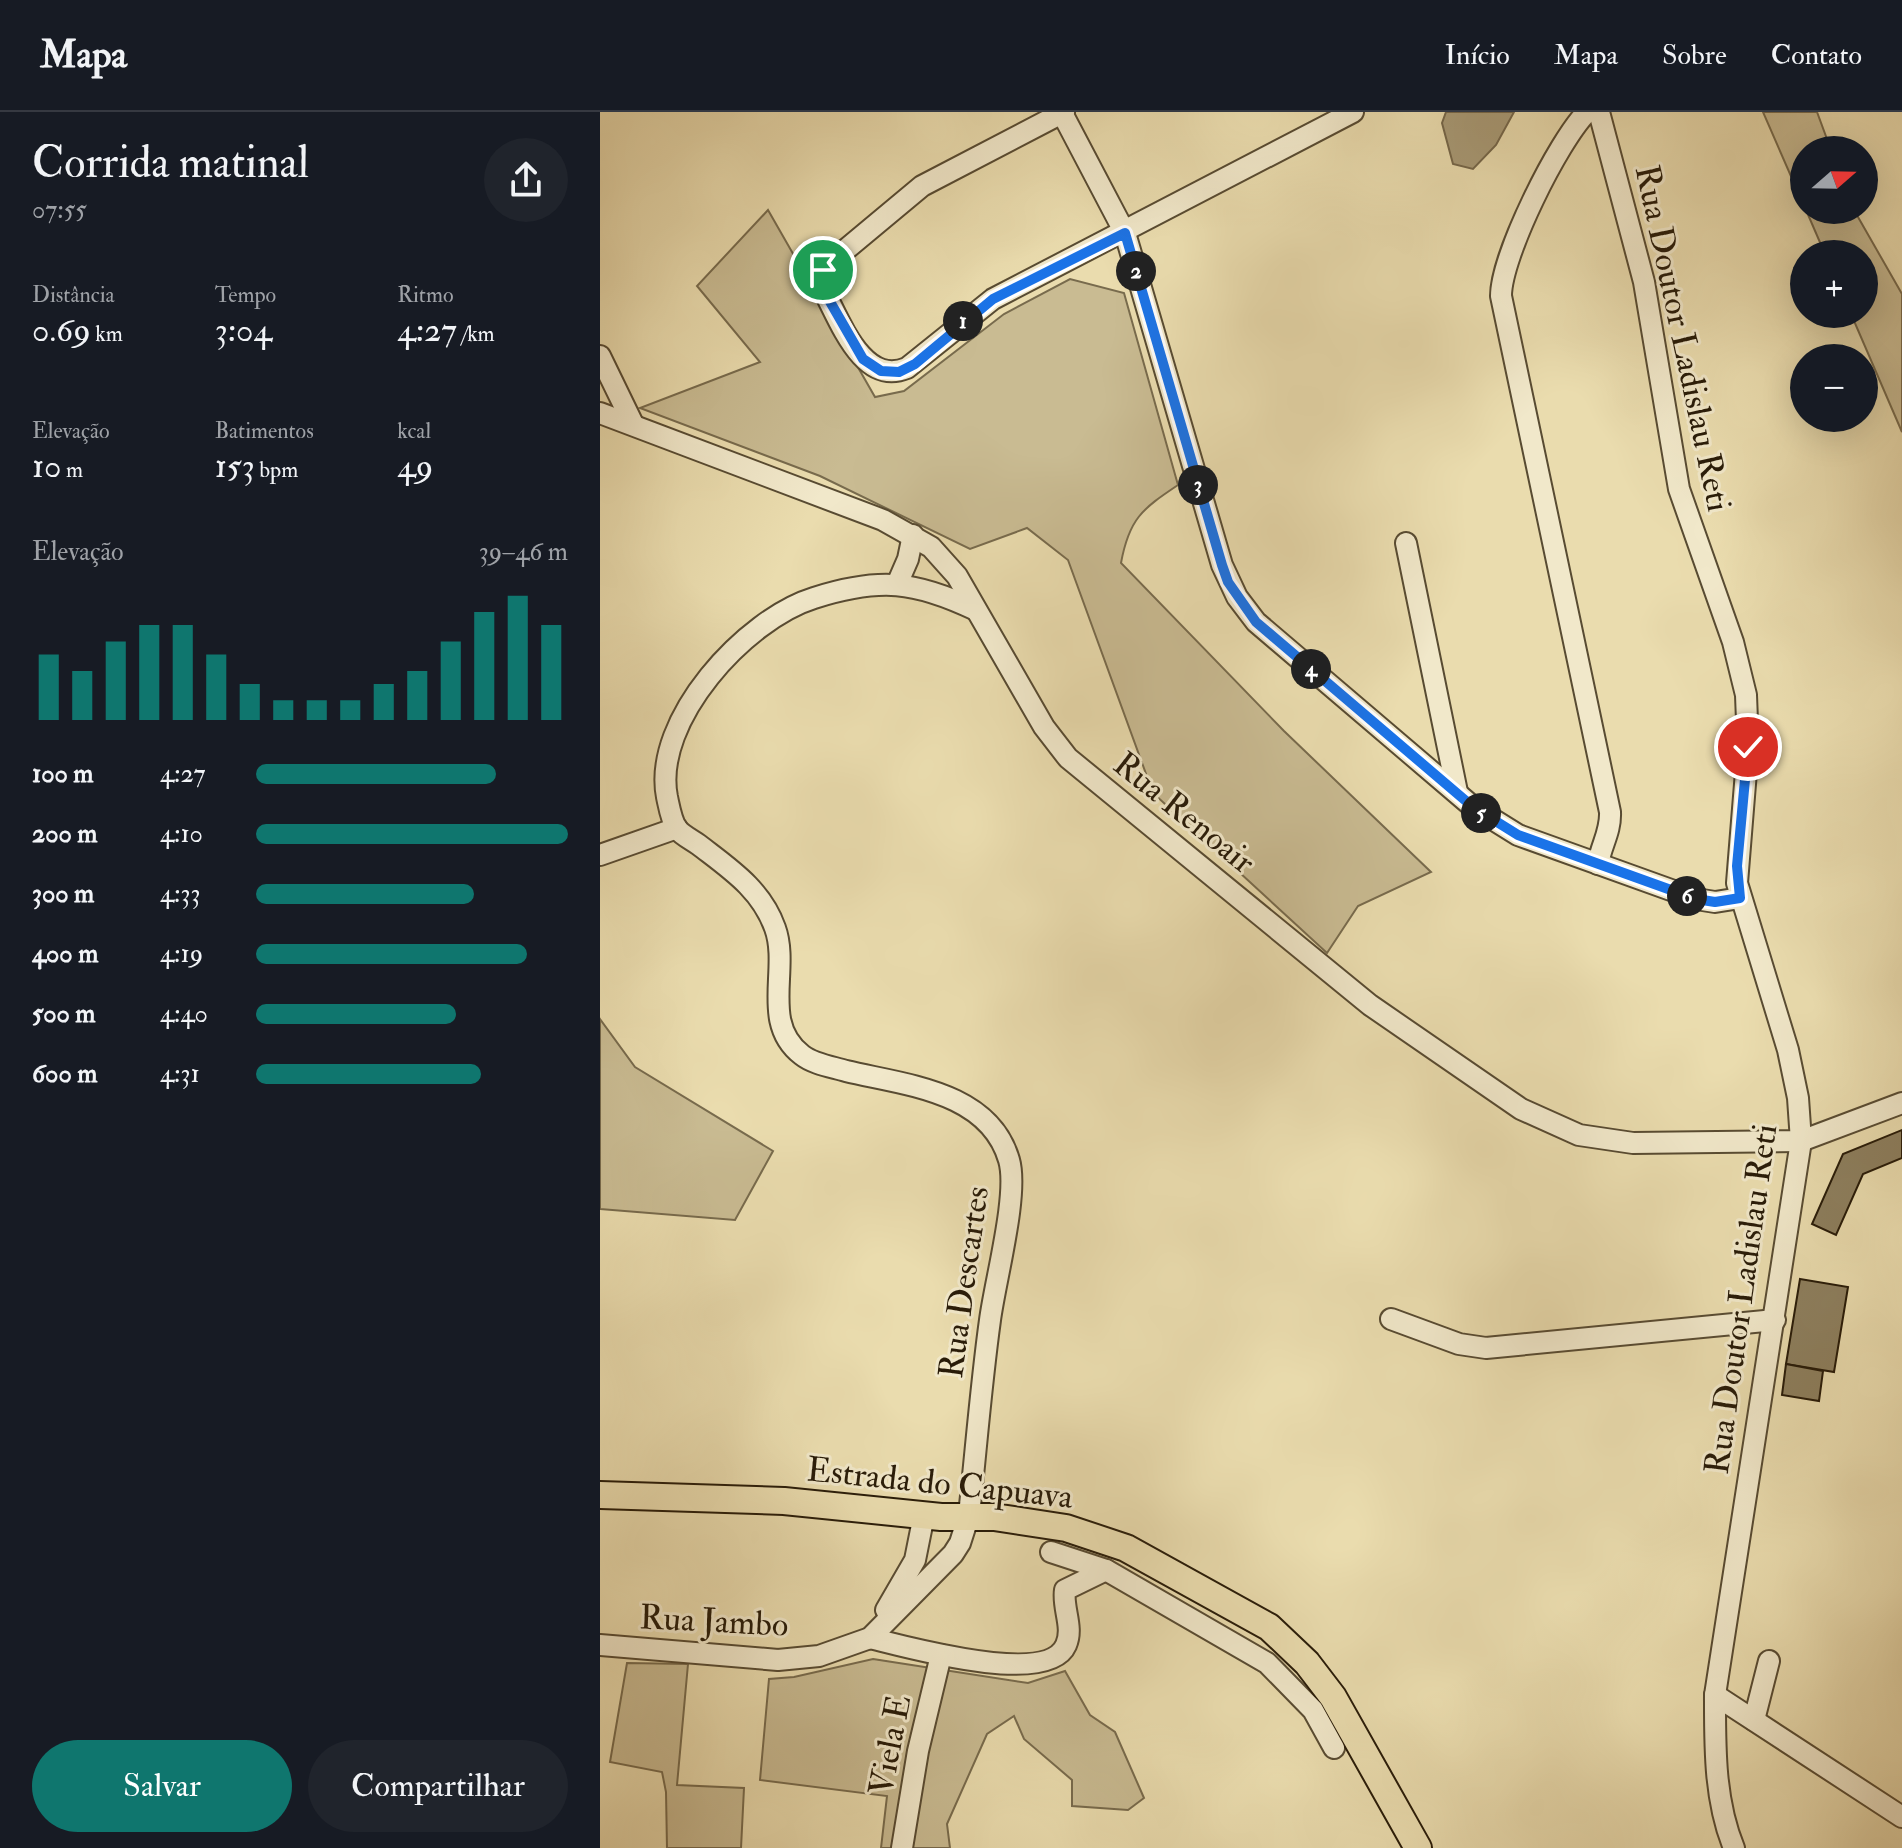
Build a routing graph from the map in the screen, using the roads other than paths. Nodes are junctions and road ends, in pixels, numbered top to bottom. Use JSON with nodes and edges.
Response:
{"nodes":[{"id":1,"x":1063,"y":112,"type":"edge"},
{"id":2,"x":1353,"y":112,"type":"edge"},
{"id":3,"x":1587,"y":112,"type":"edge"},
{"id":4,"x":1599,"y":112,"type":"edge"},
{"id":5,"x":1125,"y":233,"type":"junction"},
{"id":6,"x":600,"y":356,"type":"edge"},
{"id":7,"x":600,"y":413,"type":"edge"},
{"id":8,"x":633,"y":424,"type":"junction"},
{"id":9,"x":913,"y":535,"type":"junction"},
{"id":10,"x":1406,"y":543,"type":"dead end"},
{"id":11,"x":898,"y":582,"type":"junction"},
{"id":12,"x":976,"y":610,"type":"junction"},
{"id":13,"x":1457,"y":792,"type":"junction"},
{"id":14,"x":677,"y":828,"type":"junction"},
{"id":15,"x":600,"y":855,"type":"edge"},
{"id":16,"x":1598,"y":864,"type":"junction"},
{"id":17,"x":1740,"y":898,"type":"junction"},
{"id":18,"x":1902,"y":1103,"type":"edge"},
{"id":19,"x":1801,"y":1141,"type":"junction"},
{"id":20,"x":1391,"y":1319,"type":"dead end"},
{"id":21,"x":1775,"y":1320,"type":"junction"},
{"id":22,"x":600,"y":1495,"type":"edge"},
{"id":23,"x":924,"y":1515,"type":"junction"},
{"id":24,"x":961,"y":1516,"type":"junction"},
{"id":25,"x":1051,"y":1552,"type":"dead end"},
{"id":26,"x":1106,"y":1570,"type":"junction"},
{"id":27,"x":870,"y":1638,"type":"junction"},
{"id":28,"x":600,"y":1645,"type":"edge"},
{"id":29,"x":941,"y":1655,"type":"junction"},
{"id":30,"x":1769,"y":1661,"type":"dead end"},
{"id":31,"x":1715,"y":1695,"type":"junction"},
{"id":32,"x":1754,"y":1720,"type":"junction"},
{"id":33,"x":1334,"y":1748,"type":"dead end"},
{"id":34,"x":1902,"y":1817,"type":"edge"},
{"id":35,"x":902,"y":1848,"type":"edge"},
{"id":36,"x":1418,"y":1848,"type":"edge"},
{"id":37,"x":1734,"y":1848,"type":"edge"}],
"edges":[{"from":1,"to":5,"type":"street"},
{"from":1,"to":5,"type":"street"},
{"from":2,"to":5,"type":"street"},
{"from":3,"to":16,"type":"street"},
{"from":4,"to":17,"type":"street","name":"Rua Doutor Ladislau Reti"},
{"from":5,"to":13,"type":"street"},
{"from":6,"to":8,"type":"street"},
{"from":7,"to":8,"type":"street","name":"Rua Renoair"},
{"from":8,"to":9,"type":"street","name":"Rua Renoair"},
{"from":9,"to":11,"type":"street"},
{"from":9,"to":12,"type":"street","name":"Rua Renoair"},
{"from":10,"to":13,"type":"street"},
{"from":11,"to":12,"type":"street"},
{"from":11,"to":14,"type":"street"},
{"from":12,"to":19,"type":"street","name":"Rua Renoair"},
{"from":13,"to":16,"type":"street"},
{"from":14,"to":15,"type":"street"},
{"from":14,"to":24,"type":"street","name":"Rua Descartes"},
{"from":16,"to":17,"type":"street"},
{"from":17,"to":19,"type":"street","name":"Rua Doutor Ladislau Reti"},
{"from":18,"to":19,"type":"street","name":"Rua Renoair"},
{"from":19,"to":21,"type":"street","name":"Rua Doutor Ladislau Reti"},
{"from":20,"to":21,"type":"street"},
{"from":21,"to":31,"type":"street","name":"Rua Doutor Ladislau Reti"},
{"from":22,"to":23,"type":"main road","name":"Estrada do Capuava"},
{"from":23,"to":24,"type":"main road","name":"Estrada do Capuava"},
{"from":23,"to":27,"type":"street"},
{"from":24,"to":27,"type":"street","name":"Rua Descartes"},
{"from":24,"to":36,"type":"main road","name":"Estrada do Capuava"},
{"from":25,"to":26,"type":"street"},
{"from":26,"to":29,"type":"street"},
{"from":26,"to":33,"type":"street"},
{"from":27,"to":28,"type":"street","name":"Rua Jambo"},
{"from":27,"to":29,"type":"street"},
{"from":29,"to":35,"type":"street","name":"Viela E"},
{"from":30,"to":32,"type":"street"},
{"from":31,"to":32,"type":"street"},
{"from":31,"to":37,"type":"street","name":"Rua Doutor Ladislau Reti"},
{"from":32,"to":34,"type":"street"}]}
